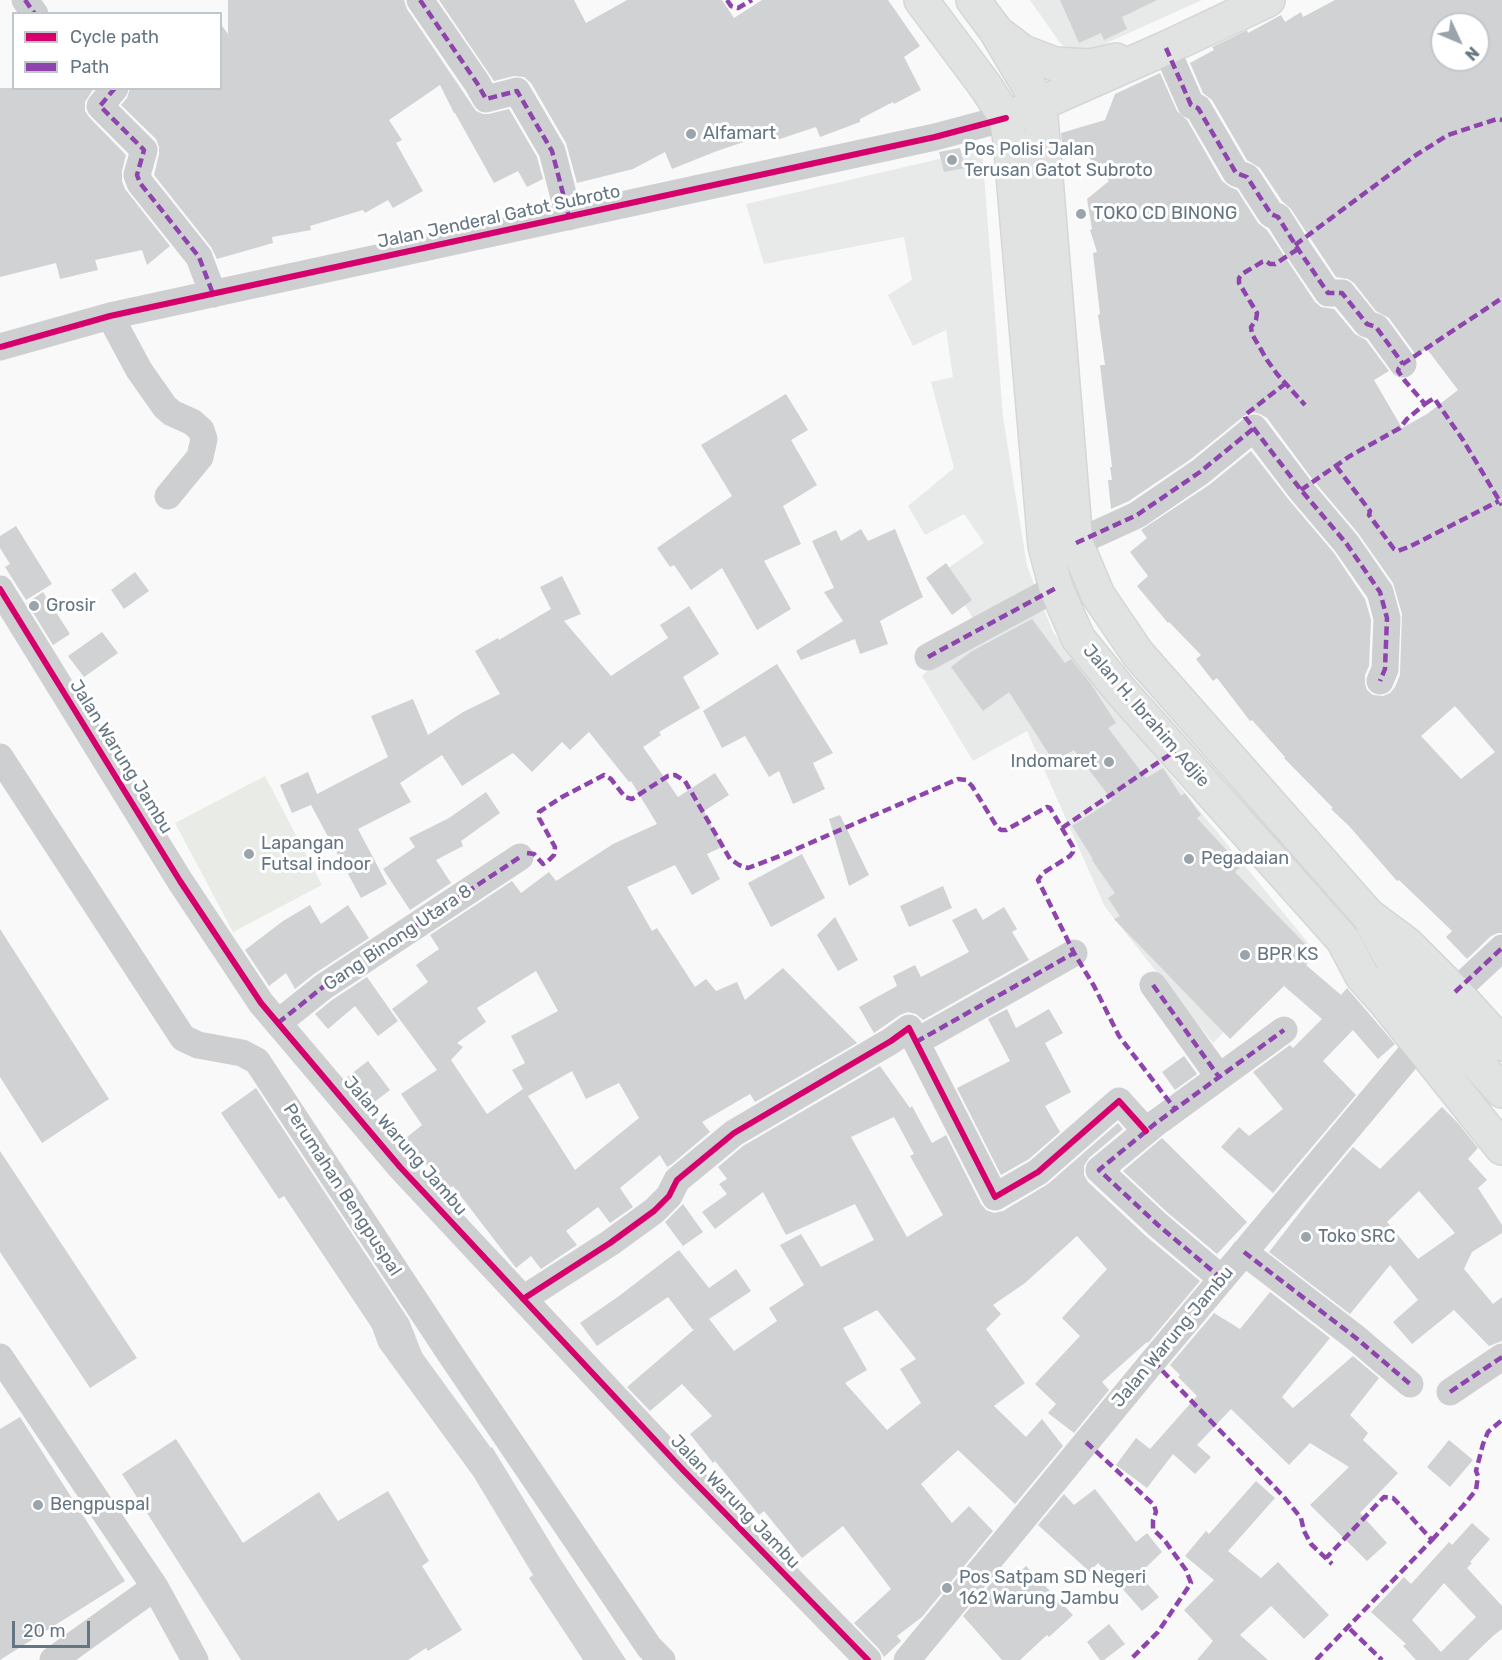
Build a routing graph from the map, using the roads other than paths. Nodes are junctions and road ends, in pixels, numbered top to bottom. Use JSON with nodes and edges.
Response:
{"nodes":[{"id":1,"x":420,"y":0,"type":"edge"},
{"id":2,"x":921,"y":0,"type":"edge"},
{"id":3,"x":973,"y":0,"type":"edge"},
{"id":4,"x":1247,"y":0,"type":"edge"},
{"id":5,"x":1268,"y":0,"type":"edge"},
{"id":6,"x":996,"y":31,"type":"junction"},
{"id":7,"x":1166,"y":48,"type":"junction"},
{"id":8,"x":113,"y":90,"type":"edge"},
{"id":9,"x":1040,"y":105,"type":"junction"},
{"id":10,"x":1006,"y":118,"type":"junction"},
{"id":11,"x":569,"y":217,"type":"junction"},
{"id":12,"x":213,"y":294,"type":"junction"},
{"id":13,"x":110,"y":316,"type":"junction"},
{"id":14,"x":0,"y":347,"type":"edge"},
{"id":15,"x":1403,"y":364,"type":"dead end"},
{"id":16,"x":168,"y":496,"type":"dead end"},
{"id":17,"x":1076,"y":543,"type":"junction"},
{"id":18,"x":1056,"y":588,"type":"junction"},
{"id":19,"x":0,"y":589,"type":"edge"},
{"id":20,"x":928,"y":657,"type":"dead end"},
{"id":21,"x":1380,"y":681,"type":"dead end"},
{"id":22,"x":0,"y":757,"type":"edge"},
{"id":23,"x":520,"y":857,"type":"dead end"},
{"id":24,"x":1358,"y":930,"type":"junction"},
{"id":25,"x":1502,"y":948,"type":"edge"},
{"id":26,"x":1074,"y":953,"type":"dead end"},
{"id":27,"x":1153,"y":985,"type":"dead end"},
{"id":28,"x":1455,"y":992,"type":"junction"},
{"id":29,"x":278,"y":1023,"type":"junction"},
{"id":30,"x":1284,"y":1030,"type":"dead end"},
{"id":31,"x":916,"y":1042,"type":"junction"},
{"id":32,"x":1502,"y":1044,"type":"edge"},
{"id":33,"x":1418,"y":1045,"type":"junction"},
{"id":34,"x":1219,"y":1077,"type":"junction"},
{"id":35,"x":1502,"y":1091,"type":"edge"},
{"id":36,"x":1146,"y":1131,"type":"junction"},
{"id":37,"x":1502,"y":1148,"type":"edge"},
{"id":38,"x":1244,"y":1252,"type":"junction"},
{"id":39,"x":1222,"y":1279,"type":"junction"},
{"id":40,"x":523,"y":1299,"type":"junction"},
{"id":41,"x":1502,"y":1357,"type":"edge"},
{"id":42,"x":2,"y":1366,"type":"edge"},
{"id":43,"x":1410,"y":1384,"type":"dead end"},
{"id":44,"x":1450,"y":1392,"type":"dead end"},
{"id":45,"x":155,"y":1587,"type":"junction"},
{"id":46,"x":53,"y":1660,"type":"edge"},
{"id":47,"x":195,"y":1660,"type":"edge"},
{"id":48,"x":662,"y":1660,"type":"edge"},
{"id":49,"x":868,"y":1660,"type":"edge"},
{"id":50,"x":907,"y":1660,"type":"edge"}],
"edges":[{"from":1,"to":11,"type":"street"},
{"from":2,"to":10,"type":"main road","name":"Jalan H. Ibrahim Adjie"},
{"from":3,"to":6,"type":"main road","name":"Jalan H. Ibrahim Adjie"},
{"from":4,"to":6,"type":"main road"},
{"from":5,"to":7,"type":"main road","name":"Jalan Jenderal Gatot Subroto"},
{"from":6,"to":9,"type":"main road","name":"Jalan H. Ibrahim Adjie"},
{"from":7,"to":9,"type":"main road","name":"Jalan Jenderal Gatot Subroto"},
{"from":7,"to":15,"type":"street"},
{"from":8,"to":12,"type":"street"},
{"from":9,"to":10,"type":"main road","name":"Jalan Jenderal Gatot Subroto"},
{"from":9,"to":17,"type":"main road","name":"Jalan H. Ibrahim Adjie"},
{"from":10,"to":11,"type":"street","name":"Jalan Jenderal Gatot Subroto"},
{"from":10,"to":18,"type":"main road","name":"Jalan H. Ibrahim Adjie"},
{"from":11,"to":12,"type":"street","name":"Jalan Jenderal Gatot Subroto"},
{"from":12,"to":13,"type":"street","name":"Jalan Jenderal Gatot Subroto"},
{"from":13,"to":14,"type":"street","name":"Jalan Jenderal Gatot Subroto"},
{"from":13,"to":16,"type":"street"},
{"from":17,"to":21,"type":"street"},
{"from":17,"to":24,"type":"main road","name":"Jalan H. Ibrahim Adjie"},
{"from":18,"to":20,"type":"street"},
{"from":18,"to":24,"type":"main road","name":"Jalan H. Ibrahim Adjie"},
{"from":19,"to":29,"type":"street","name":"Jalan Warung Jambu"},
{"from":22,"to":48,"type":"street","name":"Perumahan Bengpuspal"},
{"from":23,"to":29,"type":"street","name":"Gang Binong Utara 8"},
{"from":24,"to":28,"type":"main road","name":"Jalan H. Ibrahim Adjie"},
{"from":24,"to":33,"type":"main road","name":"Jalan H. Ibrahim Adjie"},
{"from":24,"to":35,"type":"main road"},
{"from":25,"to":28,"type":"street"},
{"from":26,"to":31,"type":"street"},
{"from":27,"to":34,"type":"street"},
{"from":28,"to":32,"type":"main road","name":"Jalan H. Ibrahim Adjie"},
{"from":29,"to":40,"type":"street","name":"Jalan Warung Jambu"},
{"from":30,"to":34,"type":"street"},
{"from":31,"to":36,"type":"street"},
{"from":31,"to":40,"type":"street"},
{"from":33,"to":37,"type":"main road","name":"Jalan H. Ibrahim Adjie"},
{"from":33,"to":38,"type":"street","name":"Jalan Warung Jambu"},
{"from":34,"to":36,"type":"street"},
{"from":36,"to":39,"type":"street"},
{"from":38,"to":39,"type":"street","name":"Jalan Warung Jambu"},
{"from":38,"to":43,"type":"street"},
{"from":39,"to":50,"type":"street","name":"Jalan Warung Jambu"},
{"from":40,"to":49,"type":"street","name":"Jalan Warung Jambu"},
{"from":41,"to":44,"type":"street"},
{"from":42,"to":45,"type":"street"},
{"from":45,"to":46,"type":"street"},
{"from":45,"to":47,"type":"street"}]}
